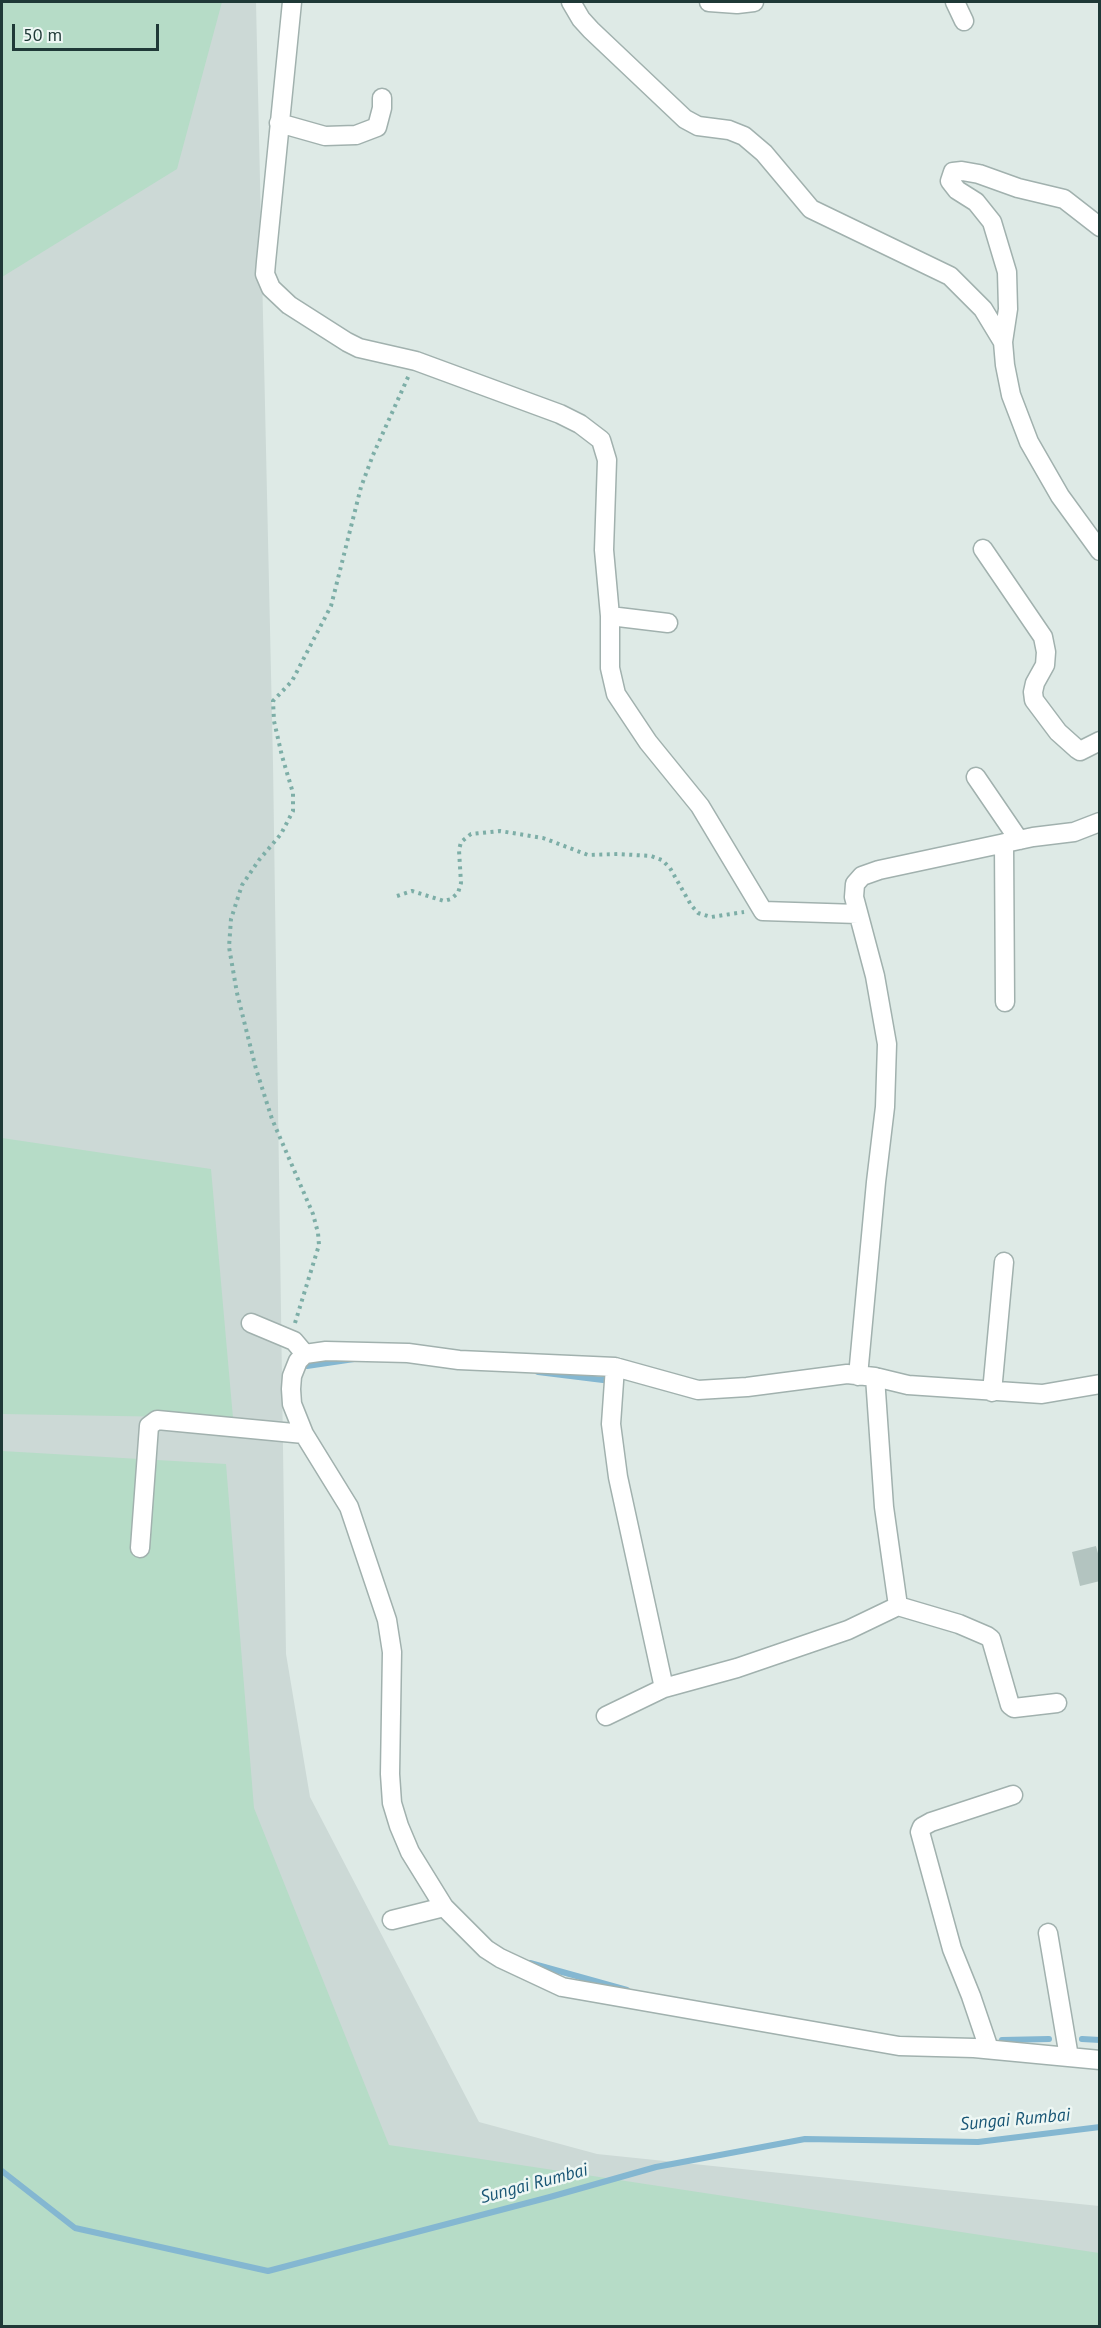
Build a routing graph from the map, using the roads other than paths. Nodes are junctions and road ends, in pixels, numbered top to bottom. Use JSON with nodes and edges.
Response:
{"nodes":[{"id":1,"x":292,"y":2,"type":"edge"},
{"id":2,"x":571,"y":2,"type":"edge"},
{"id":3,"x":709,"y":2,"type":"edge"},
{"id":4,"x":754,"y":2,"type":"edge"},
{"id":5,"x":955,"y":2,"type":"edge"},
{"id":6,"x":964,"y":21,"type":"dead end"},
{"id":7,"x":382,"y":98,"type":"dead end"},
{"id":8,"x":279,"y":123,"type":"junction"},
{"id":9,"x":1100,"y":227,"type":"edge"},
{"id":10,"x":1003,"y":342,"type":"junction"},
{"id":11,"x":983,"y":549,"type":"dead end"},
{"id":12,"x":1100,"y":551,"type":"edge"},
{"id":13,"x":610,"y":616,"type":"junction"},
{"id":14,"x":668,"y":622,"type":"dead end"},
{"id":15,"x":1100,"y":741,"type":"edge"},
{"id":16,"x":976,"y":777,"type":"dead end"},
{"id":17,"x":1100,"y":822,"type":"edge"},
{"id":18,"x":1011,"y":842,"type":"junction"},
{"id":19,"x":858,"y":914,"type":"junction"},
{"id":20,"x":1005,"y":1002,"type":"dead end"},
{"id":21,"x":1004,"y":1262,"type":"dead end"},
{"id":22,"x":251,"y":1323,"type":"dead end"},
{"id":23,"x":299,"y":1347,"type":"junction"},
{"id":24,"x":615,"y":1367,"type":"junction"},
{"id":25,"x":867,"y":1376,"type":"junction"},
{"id":26,"x":1100,"y":1384,"type":"edge"},
{"id":27,"x":992,"y":1392,"type":"junction"},
{"id":28,"x":304,"y":1434,"type":"junction"},
{"id":29,"x":140,"y":1548,"type":"dead end"},
{"id":30,"x":898,"y":1606,"type":"junction"},
{"id":31,"x":664,"y":1688,"type":"junction"},
{"id":32,"x":1057,"y":1703,"type":"dead end"},
{"id":33,"x":606,"y":1716,"type":"dead end"},
{"id":34,"x":1013,"y":1795,"type":"dead end"},
{"id":35,"x":444,"y":1906,"type":"junction"},
{"id":36,"x":392,"y":1920,"type":"dead end"},
{"id":37,"x":1048,"y":1933,"type":"dead end"},
{"id":38,"x":989,"y":2049,"type":"junction"},
{"id":39,"x":1069,"y":2057,"type":"junction"},
{"id":40,"x":1100,"y":2060,"type":"edge"}],
"edges":[{"from":1,"to":8,"type":"street"},
{"from":2,"to":10,"type":"street"},
{"from":3,"to":4,"type":"street"},
{"from":5,"to":6,"type":"street"},
{"from":7,"to":8,"type":"street"},
{"from":8,"to":13,"type":"street"},
{"from":9,"to":10,"type":"street"},
{"from":10,"to":12,"type":"street"},
{"from":11,"to":15,"type":"street"},
{"from":13,"to":14,"type":"street"},
{"from":13,"to":19,"type":"street"},
{"from":16,"to":18,"type":"street"},
{"from":17,"to":18,"type":"street"},
{"from":18,"to":19,"type":"street"},
{"from":18,"to":20,"type":"street"},
{"from":19,"to":25,"type":"street"},
{"from":21,"to":27,"type":"street"},
{"from":22,"to":23,"type":"street"},
{"from":23,"to":24,"type":"street"},
{"from":23,"to":28,"type":"street"},
{"from":24,"to":25,"type":"street"},
{"from":24,"to":31,"type":"street"},
{"from":25,"to":27,"type":"street"},
{"from":25,"to":30,"type":"street"},
{"from":26,"to":27,"type":"street"},
{"from":28,"to":29,"type":"street"},
{"from":28,"to":35,"type":"street"},
{"from":30,"to":31,"type":"street"},
{"from":30,"to":32,"type":"street"},
{"from":31,"to":33,"type":"street"},
{"from":34,"to":38,"type":"street"},
{"from":35,"to":36,"type":"street"},
{"from":35,"to":38,"type":"street"},
{"from":37,"to":39,"type":"street"},
{"from":38,"to":39,"type":"street"},
{"from":39,"to":40,"type":"street"}]}
